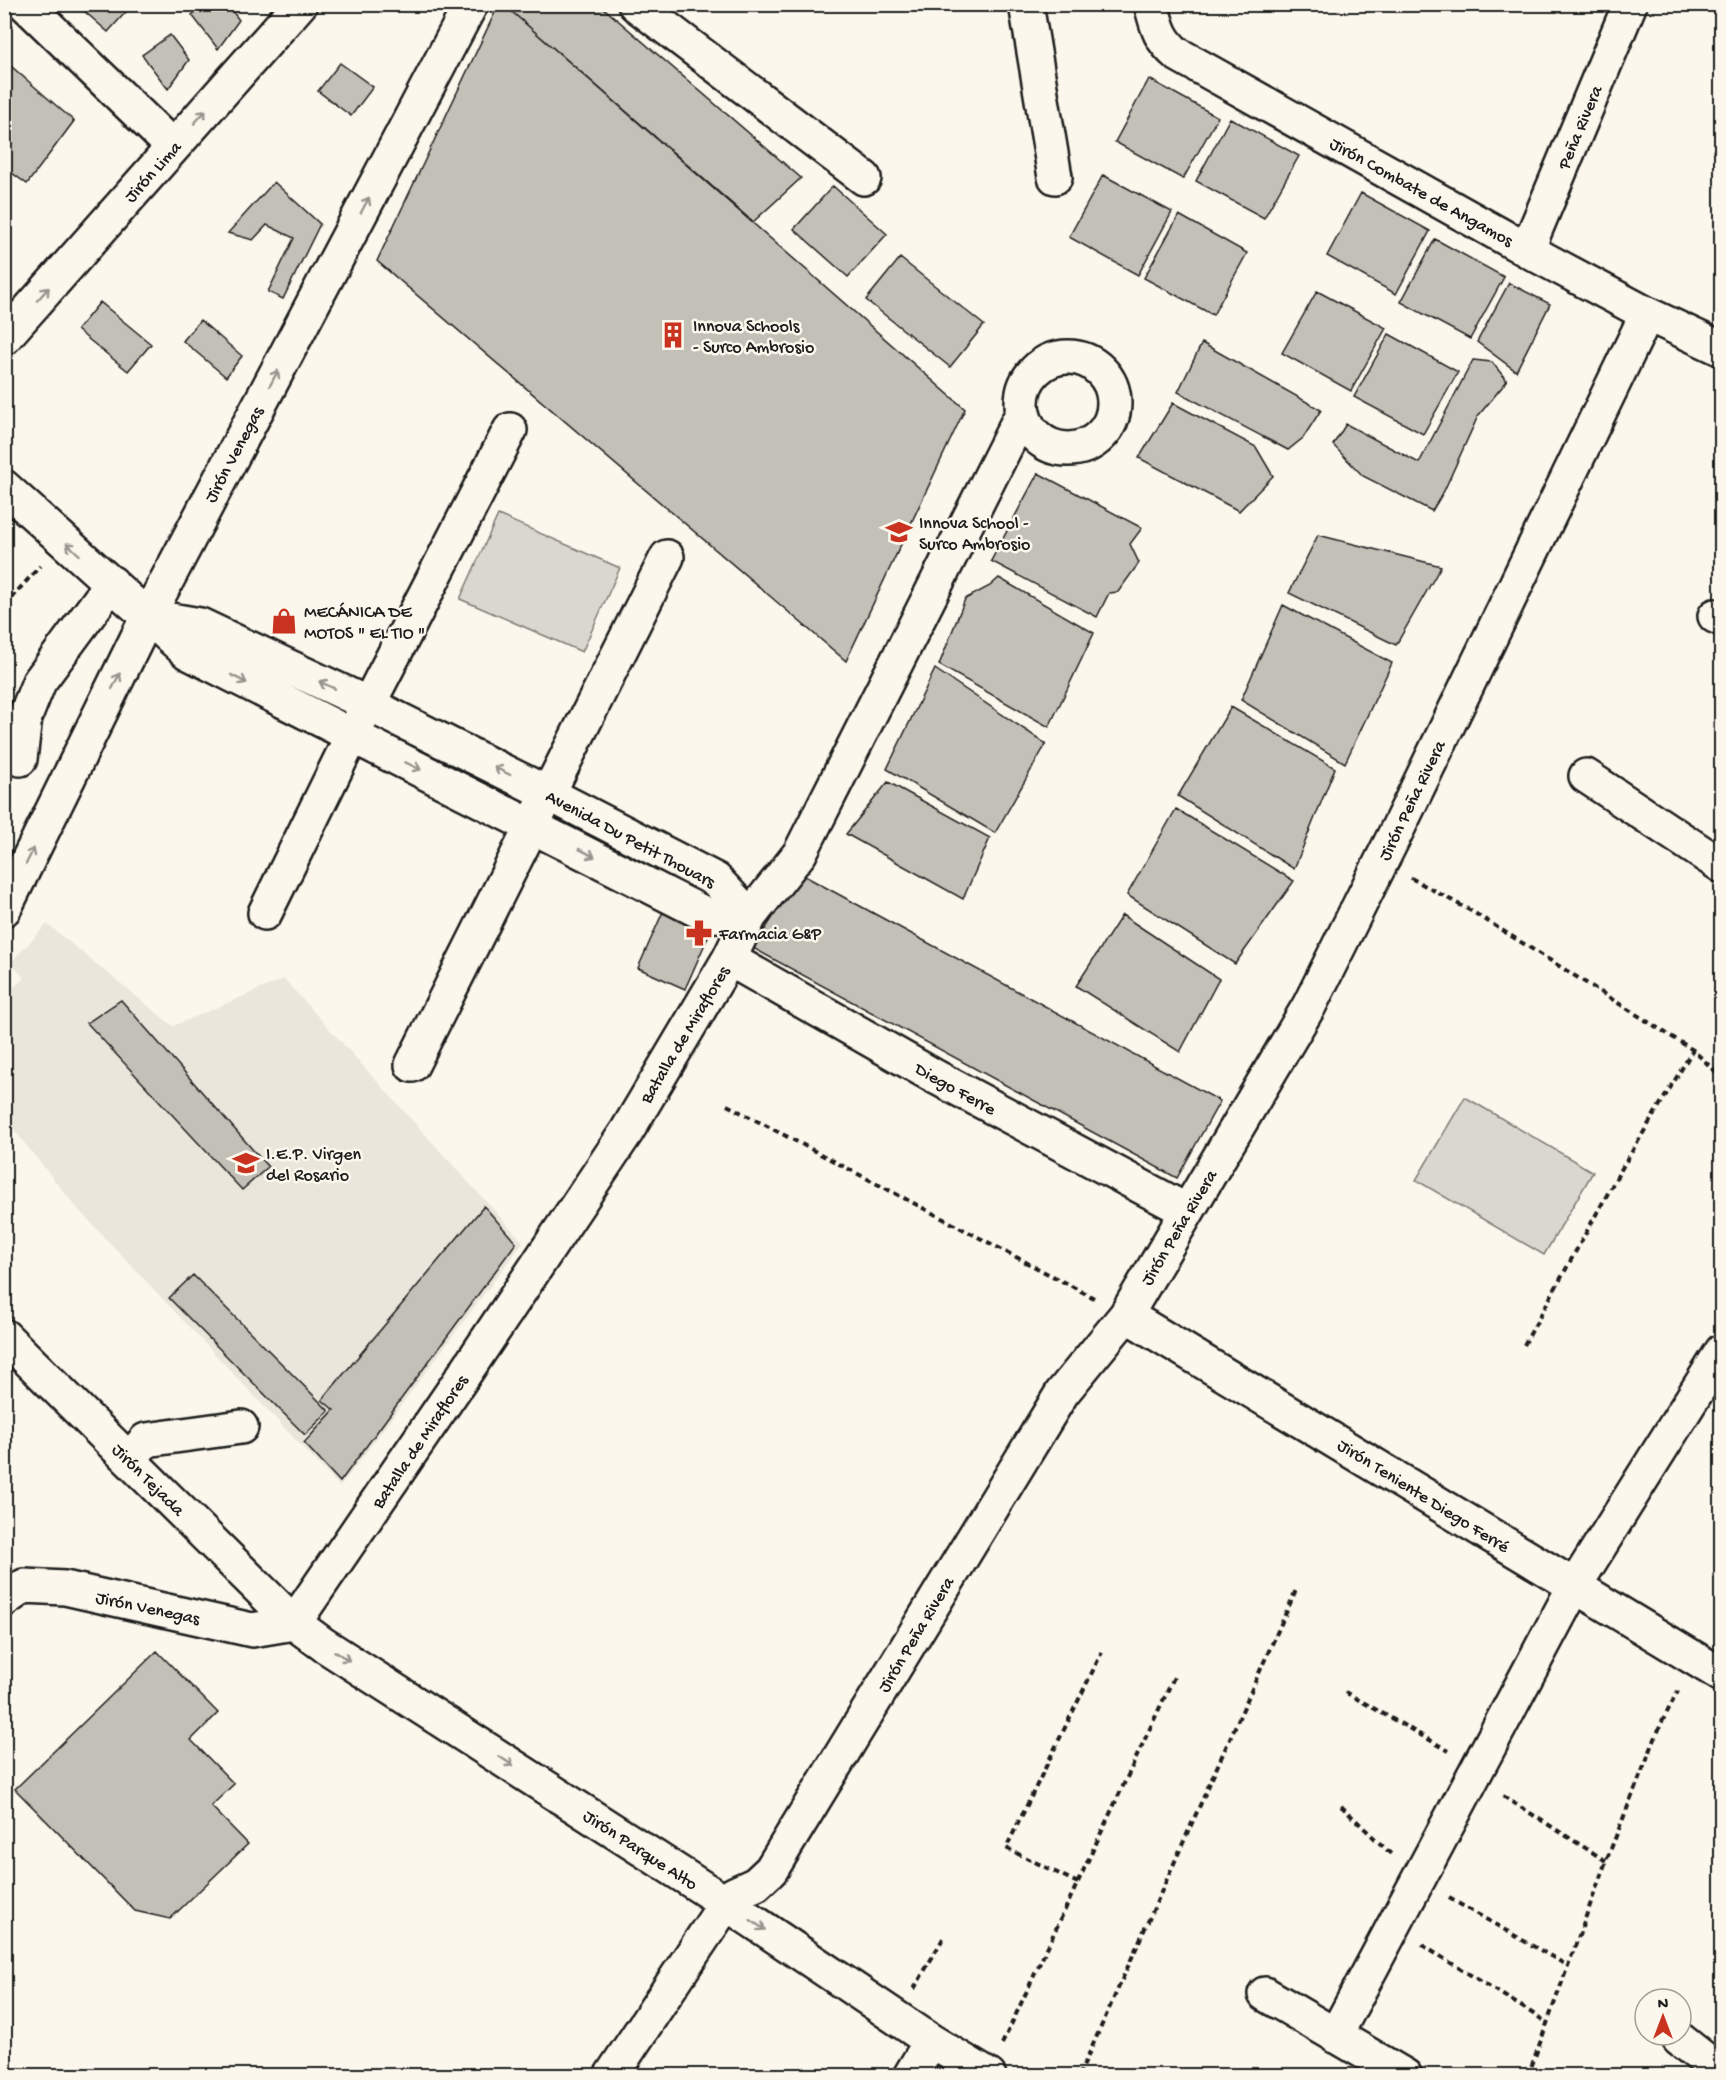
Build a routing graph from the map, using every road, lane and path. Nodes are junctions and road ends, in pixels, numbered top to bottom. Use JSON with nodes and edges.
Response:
{"nodes":[{"id":1,"x":26,"y":4,"type":"edge"},
{"id":2,"x":300,"y":4,"type":"edge"},
{"id":3,"x":471,"y":4,"type":"edge"},
{"id":4,"x":635,"y":4,"type":"edge"},
{"id":5,"x":1026,"y":4,"type":"edge"},
{"id":6,"x":1151,"y":4,"type":"edge"},
{"id":7,"x":1630,"y":4,"type":"edge"},
{"id":8,"x":173,"y":147,"type":"junction"},
{"id":9,"x":1055,"y":177,"type":"dead end"},
{"id":10,"x":864,"y":178,"type":"dead end"},
{"id":11,"x":1527,"y":250,"type":"junction"},
{"id":12,"x":1647,"y":314,"type":"junction"},
{"id":13,"x":4,"y":338,"type":"edge"},
{"id":14,"x":1722,"y":349,"type":"edge"},
{"id":15,"x":1022,"y":414,"type":"dead end"},
{"id":16,"x":510,"y":430,"type":"dead end"},
{"id":17,"x":4,"y":487,"type":"edge"},
{"id":18,"x":63,"y":540,"type":"junction"},
{"id":19,"x":667,"y":556,"type":"dead end"},
{"id":20,"x":112,"y":583,"type":"junction"},
{"id":21,"x":4,"y":606,"type":"edge"},
{"id":22,"x":148,"y":616,"type":"junction"},
{"id":23,"x":369,"y":704,"type":"junction"},
{"id":24,"x":352,"y":736,"type":"junction"},
{"id":25,"x":20,"y":759,"type":"dead end"},
{"id":26,"x":1586,"y":776,"type":"dead end"},
{"id":27,"x":549,"y":794,"type":"junction"},
{"id":28,"x":533,"y":826,"type":"junction"},
{"id":29,"x":1381,"y":861,"type":"junction"},
{"id":30,"x":1722,"y":866,"type":"edge"},
{"id":31,"x":4,"y":909,"type":"edge"},
{"id":32,"x":265,"y":913,"type":"dead end"},
{"id":33,"x":750,"y":916,"type":"junction"},
{"id":34,"x":729,"y":959,"type":"junction"},
{"id":35,"x":1693,"y":1050,"type":"junction"},
{"id":36,"x":412,"y":1065,"type":"dead end"},
{"id":37,"x":1716,"y":1072,"type":"dead end"},
{"id":38,"x":727,"y":1105,"type":"dead end"},
{"id":39,"x":1187,"y":1211,"type":"junction"},
{"id":40,"x":1126,"y":1315,"type":"junction"},
{"id":41,"x":7,"y":1342,"type":"edge"},
{"id":42,"x":1524,"y":1345,"type":"dead end"},
{"id":43,"x":1722,"y":1351,"type":"edge"},
{"id":44,"x":241,"y":1427,"type":"dead end"},
{"id":45,"x":129,"y":1459,"type":"junction"},
{"id":46,"x":1574,"y":1587,"type":"junction"},
{"id":47,"x":1297,"y":1588,"type":"dead end"},
{"id":48,"x":4,"y":1600,"type":"edge"},
{"id":49,"x":294,"y":1623,"type":"junction"},
{"id":50,"x":1102,"y":1652,"type":"dead end"},
{"id":51,"x":1708,"y":1667,"type":"edge"},
{"id":52,"x":1175,"y":1675,"type":"dead end"},
{"id":53,"x":1345,"y":1692,"type":"dead end"},
{"id":54,"x":1475,"y":1773,"type":"junction"},
{"id":55,"x":1606,"y":1861,"type":"junction"},
{"id":56,"x":1078,"y":1882,"type":"junction"},
{"id":57,"x":726,"y":1903,"type":"junction"},
{"id":58,"x":1393,"y":1928,"type":"junction"},
{"id":59,"x":945,"y":1935,"type":"dead end"},
{"id":60,"x":1265,"y":1994,"type":"dead end"},
{"id":61,"x":897,"y":2018,"type":"junction"},
{"id":62,"x":1548,"y":2023,"type":"junction"},
{"id":63,"x":1335,"y":2036,"type":"junction"},
{"id":64,"x":931,"y":2041,"type":"junction"},
{"id":65,"x":1689,"y":2047,"type":"edge"},
{"id":66,"x":1722,"y":2073,"type":"edge"},
{"id":67,"x":988,"y":2075,"type":"edge"},
{"id":68,"x":611,"y":2076,"type":"edge"},
{"id":69,"x":910,"y":2076,"type":"edge"},
{"id":70,"x":1079,"y":2076,"type":"edge"},
{"id":71,"x":1405,"y":2076,"type":"edge"},
{"id":72,"x":1528,"y":2076,"type":"edge"}],
"edges":[{"from":1,"to":8,"type":"street"},
{"from":8,"to":2,"type":"street","name":"Jirón Lima","one_way":true},
{"from":22,"to":3,"type":"street","name":"Jirón Venegas","one_way":true},
{"from":4,"to":10,"type":"street"},
{"from":5,"to":9,"type":"street"},
{"from":6,"to":11,"type":"street","name":"Jirón Combate de Angamos"},
{"from":7,"to":11,"type":"street","name":"Peña Rivera"},
{"from":13,"to":8,"type":"street","name":"Jirón Lima","one_way":true},
{"from":11,"to":12,"type":"street","name":"Jirón Combate de Angamos"},
{"from":12,"to":14,"type":"street","name":"Jirón Combate de Angamos"},
{"from":12,"to":29,"type":"street","name":"Jirón Peña Rivera"},
{"from":15,"to":33,"type":"street","name":"Batalla de Miraflores"},
{"from":16,"to":23,"type":"street"},
{"from":17,"to":18,"type":"street"},
{"from":20,"to":18,"type":"street","one_way":true},
{"from":18,"to":21,"type":"path"},
{"from":19,"to":27,"type":"street"},
{"from":20,"to":22,"type":"street"},
{"from":20,"to":25,"type":"street"},
{"from":23,"to":22,"type":"street","name":"Avenida Du Petit Thouars","one_way":true},
{"from":22,"to":24,"type":"street","name":"Avenida Du Petit Thouars","one_way":true},
{"from":31,"to":22,"type":"street","name":"Jirón Venegas","one_way":true},
{"from":23,"to":24,"type":"street"},
{"from":27,"to":23,"type":"street","name":"Avenida Du Petit Thouars","one_way":true},
{"from":24,"to":28,"type":"street","name":"Avenida Du Petit Thouars","one_way":true},
{"from":24,"to":32,"type":"street"},
{"from":26,"to":30,"type":"street"},
{"from":27,"to":28,"type":"street"},
{"from":27,"to":33,"type":"street","name":"Avenida Du Petit Thouars"},
{"from":28,"to":33,"type":"street","name":"Avenida Du Petit Thouars","one_way":true},
{"from":28,"to":36,"type":"street"},
{"from":29,"to":35,"type":"path"},
{"from":29,"to":39,"type":"street","name":"Jirón Peña Rivera"},
{"from":33,"to":34,"type":"street","name":"Batalla de Miraflores"},
{"from":34,"to":39,"type":"street","name":"Diego Ferre"},
{"from":34,"to":49,"type":"street","name":"Batalla de Miraflores"},
{"from":35,"to":37,"type":"path"},
{"from":35,"to":42,"type":"path"},
{"from":38,"to":40,"type":"path"},
{"from":39,"to":40,"type":"street","name":"Jirón Peña Rivera"},
{"from":40,"to":46,"type":"street","name":"Jirón Teniente Diego Ferré"},
{"from":40,"to":57,"type":"street","name":"Jirón Peña Rivera"},
{"from":41,"to":45,"type":"street","name":"Jirón Tejada"},
{"from":43,"to":46,"type":"street"},
{"from":44,"to":45,"type":"street"},
{"from":45,"to":49,"type":"street","name":"Jirón Tejada"},
{"from":46,"to":51,"type":"street","name":"Jirón Teniente Diego Ferré"},
{"from":46,"to":54,"type":"street"},
{"from":47,"to":70,"type":"path"},
{"from":48,"to":49,"type":"street","name":"Jirón Venegas"},
{"from":49,"to":57,"type":"street","name":"Jirón Parque Alto","one_way":true},
{"from":50,"to":56,"type":"path"},
{"from":51,"to":55,"type":"path"},
{"from":52,"to":56,"type":"path"},
{"from":53,"to":54,"type":"path"},
{"from":54,"to":55,"type":"path"},
{"from":54,"to":58,"type":"street"},
{"from":55,"to":62,"type":"path"},
{"from":56,"to":67,"type":"path"},
{"from":57,"to":61,"type":"street","name":"Jirón Parque Alto","one_way":true},
{"from":57,"to":68,"type":"street","name":"Jirón Peña Rivera"},
{"from":58,"to":62,"type":"path"},
{"from":58,"to":63,"type":"street"},
{"from":59,"to":61,"type":"path"},
{"from":60,"to":63,"type":"street"},
{"from":61,"to":64,"type":"street","name":"Jirón Parque Alto"},
{"from":62,"to":72,"type":"path"},
{"from":63,"to":71,"type":"street"},
{"from":64,"to":67,"type":"street","name":"Jirón Parque Alto"},
{"from":64,"to":69,"type":"street"},
{"from":65,"to":66,"type":"street"}]}
